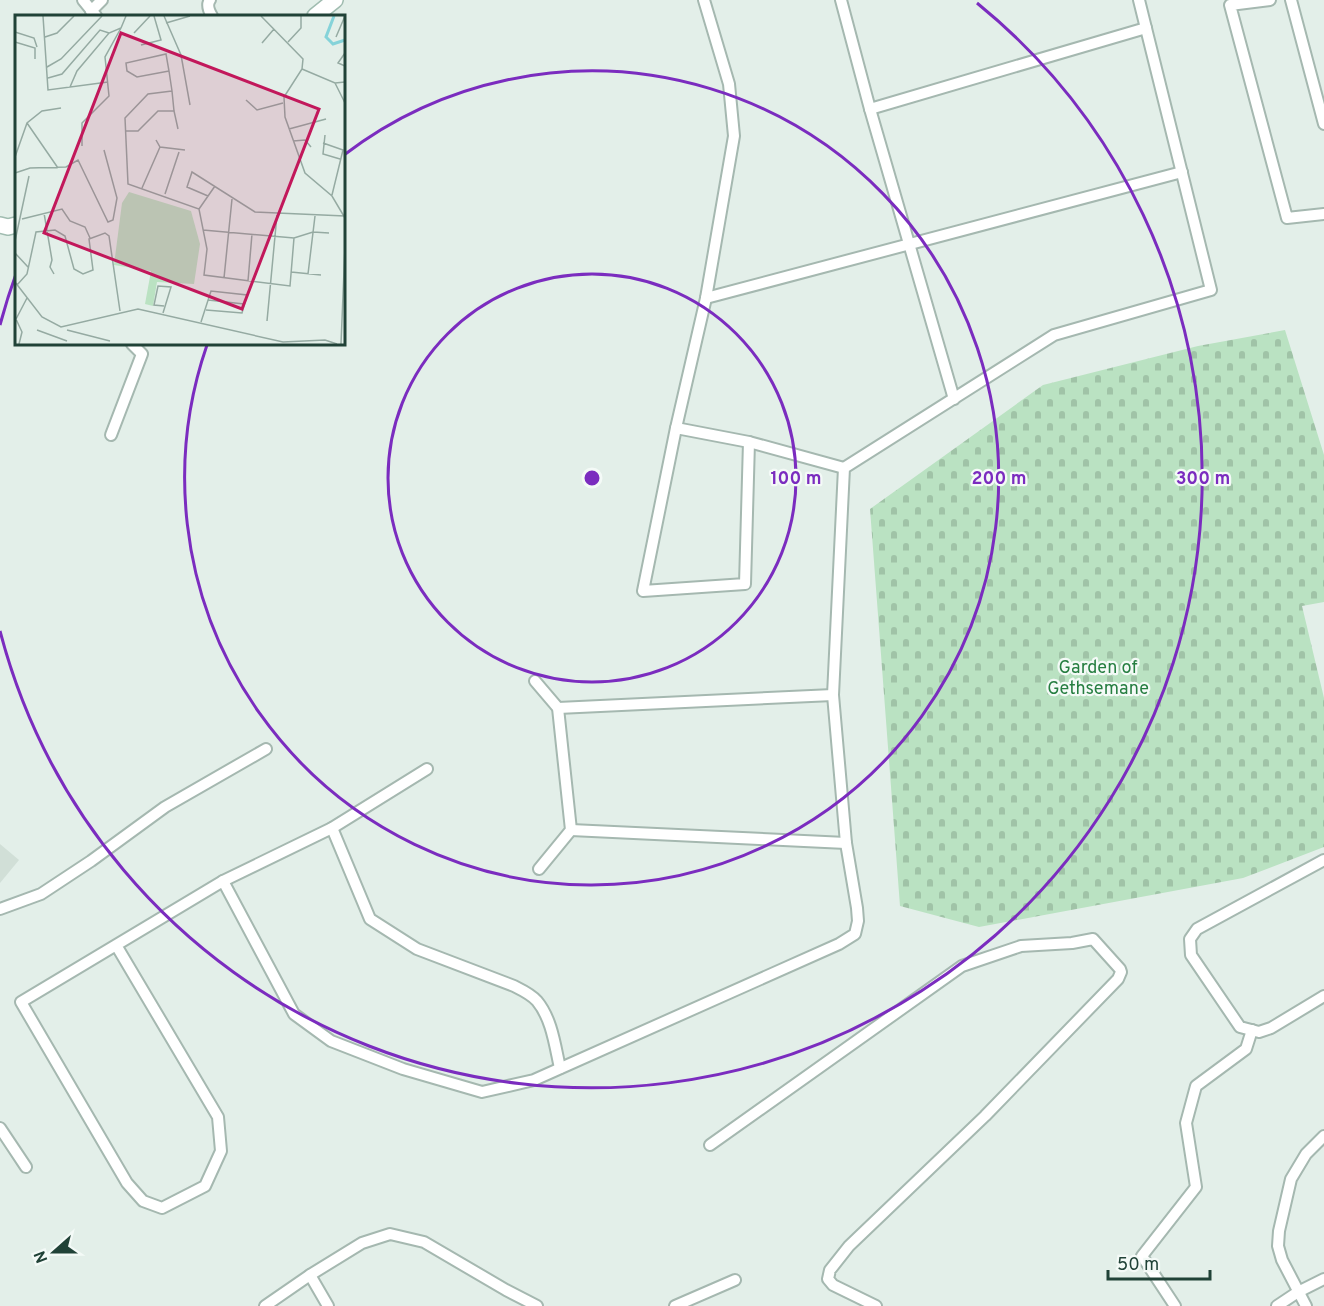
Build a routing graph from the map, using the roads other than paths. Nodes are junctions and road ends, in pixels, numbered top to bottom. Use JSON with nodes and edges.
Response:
{"nodes":[{"id":1,"x":83,"y":0,"type":"edge"},
{"id":2,"x":102,"y":0,"type":"edge"},
{"id":3,"x":210,"y":0,"type":"edge"},
{"id":4,"x":335,"y":0,"type":"edge"},
{"id":5,"x":841,"y":0,"type":"edge"},
{"id":6,"x":1139,"y":0,"type":"edge"},
{"id":7,"x":1270,"y":0,"type":"edge"},
{"id":8,"x":1291,"y":0,"type":"edge"},
{"id":9,"x":707,"y":1,"type":"edge"},
{"id":10,"x":94,"y":14,"type":"edge"},
{"id":11,"x":211,"y":15,"type":"edge"},
{"id":12,"x":316,"y":15,"type":"edge"},
{"id":13,"x":1146,"y":28,"type":"junction"},
{"id":14,"x":870,"y":109,"type":"junction"},
{"id":15,"x":1324,"y":124,"type":"edge"},
{"id":16,"x":1182,"y":172,"type":"junction"},
{"id":17,"x":1324,"y":214,"type":"edge"},
{"id":18,"x":0,"y":225,"type":"edge"},
{"id":19,"x":15,"y":225,"type":"edge"},
{"id":20,"x":909,"y":244,"type":"junction"},
{"id":21,"x":706,"y":298,"type":"junction"},
{"id":22,"x":133,"y":345,"type":"edge"},
{"id":23,"x":954,"y":399,"type":"junction"},
{"id":24,"x":676,"y":428,"type":"junction"},
{"id":25,"x":111,"y":435,"type":"dead end"},
{"id":26,"x":749,"y":442,"type":"junction"},
{"id":27,"x":844,"y":468,"type":"junction"},
{"id":28,"x":535,"y":681,"type":"dead end"},
{"id":29,"x":833,"y":695,"type":"junction"},
{"id":30,"x":558,"y":708,"type":"junction"},
{"id":31,"x":266,"y":749,"type":"dead end"},
{"id":32,"x":427,"y":769,"type":"dead end"},
{"id":33,"x":332,"y":828,"type":"junction"},
{"id":34,"x":571,"y":830,"type":"junction"},
{"id":35,"x":846,"y":843,"type":"junction"},
{"id":36,"x":1324,"y":860,"type":"edge"},
{"id":37,"x":539,"y":869,"type":"dead end"},
{"id":38,"x":223,"y":881,"type":"junction"},
{"id":39,"x":0,"y":909,"type":"edge"},
{"id":40,"x":116,"y":945,"type":"junction"},
{"id":41,"x":1324,"y":996,"type":"edge"},
{"id":42,"x":1252,"y":1030,"type":"junction"},
{"id":43,"x":560,"y":1068,"type":"junction"},
{"id":44,"x":0,"y":1128,"type":"edge"},
{"id":45,"x":1324,"y":1136,"type":"edge"},
{"id":46,"x":710,"y":1145,"type":"dead end"},
{"id":47,"x":26,"y":1167,"type":"dead end"},
{"id":48,"x":310,"y":1275,"type":"junction"},
{"id":49,"x":735,"y":1280,"type":"dead end"},
{"id":50,"x":1324,"y":1280,"type":"edge"},
{"id":51,"x":1298,"y":1292,"type":"junction"},
{"id":52,"x":265,"y":1306,"type":"edge"},
{"id":53,"x":328,"y":1306,"type":"edge"},
{"id":54,"x":537,"y":1306,"type":"edge"},
{"id":55,"x":675,"y":1306,"type":"edge"},
{"id":56,"x":876,"y":1306,"type":"edge"},
{"id":57,"x":1175,"y":1306,"type":"edge"},
{"id":58,"x":1277,"y":1306,"type":"edge"},
{"id":59,"x":1306,"y":1306,"type":"edge"}],
"edges":[{"from":1,"to":10,"type":"street"},
{"from":2,"to":10,"type":"street"},
{"from":3,"to":11,"type":"street"},
{"from":4,"to":12,"type":"main road"},
{"from":5,"to":14,"type":"street"},
{"from":6,"to":13,"type":"street"},
{"from":7,"to":17,"type":"street"},
{"from":8,"to":15,"type":"street"},
{"from":9,"to":21,"type":"street"},
{"from":13,"to":14,"type":"street"},
{"from":13,"to":16,"type":"street"},
{"from":14,"to":20,"type":"street"},
{"from":16,"to":20,"type":"street"},
{"from":16,"to":23,"type":"street"},
{"from":18,"to":19,"type":"main road"},
{"from":20,"to":21,"type":"street"},
{"from":20,"to":23,"type":"street"},
{"from":21,"to":24,"type":"street"},
{"from":22,"to":25,"type":"street"},
{"from":23,"to":27,"type":"street"},
{"from":24,"to":26,"type":"street"},
{"from":24,"to":26,"type":"street"},
{"from":26,"to":27,"type":"street"},
{"from":27,"to":29,"type":"street"},
{"from":28,"to":30,"type":"street"},
{"from":29,"to":30,"type":"street"},
{"from":29,"to":35,"type":"street"},
{"from":30,"to":34,"type":"street"},
{"from":31,"to":39,"type":"street"},
{"from":32,"to":33,"type":"street"},
{"from":33,"to":38,"type":"street"},
{"from":33,"to":43,"type":"street"},
{"from":34,"to":35,"type":"street"},
{"from":34,"to":37,"type":"street"},
{"from":35,"to":43,"type":"street"},
{"from":36,"to":42,"type":"street"},
{"from":38,"to":40,"type":"street"},
{"from":38,"to":43,"type":"street"},
{"from":40,"to":40,"type":"street"},
{"from":41,"to":42,"type":"street"},
{"from":42,"to":57,"type":"street"},
{"from":44,"to":47,"type":"street"},
{"from":45,"to":51,"type":"street"},
{"from":46,"to":56,"type":"street"},
{"from":48,"to":52,"type":"street"},
{"from":48,"to":53,"type":"street"},
{"from":48,"to":54,"type":"street"},
{"from":49,"to":55,"type":"street"},
{"from":50,"to":51,"type":"street"},
{"from":51,"to":58,"type":"street"},
{"from":51,"to":59,"type":"street"}]}
